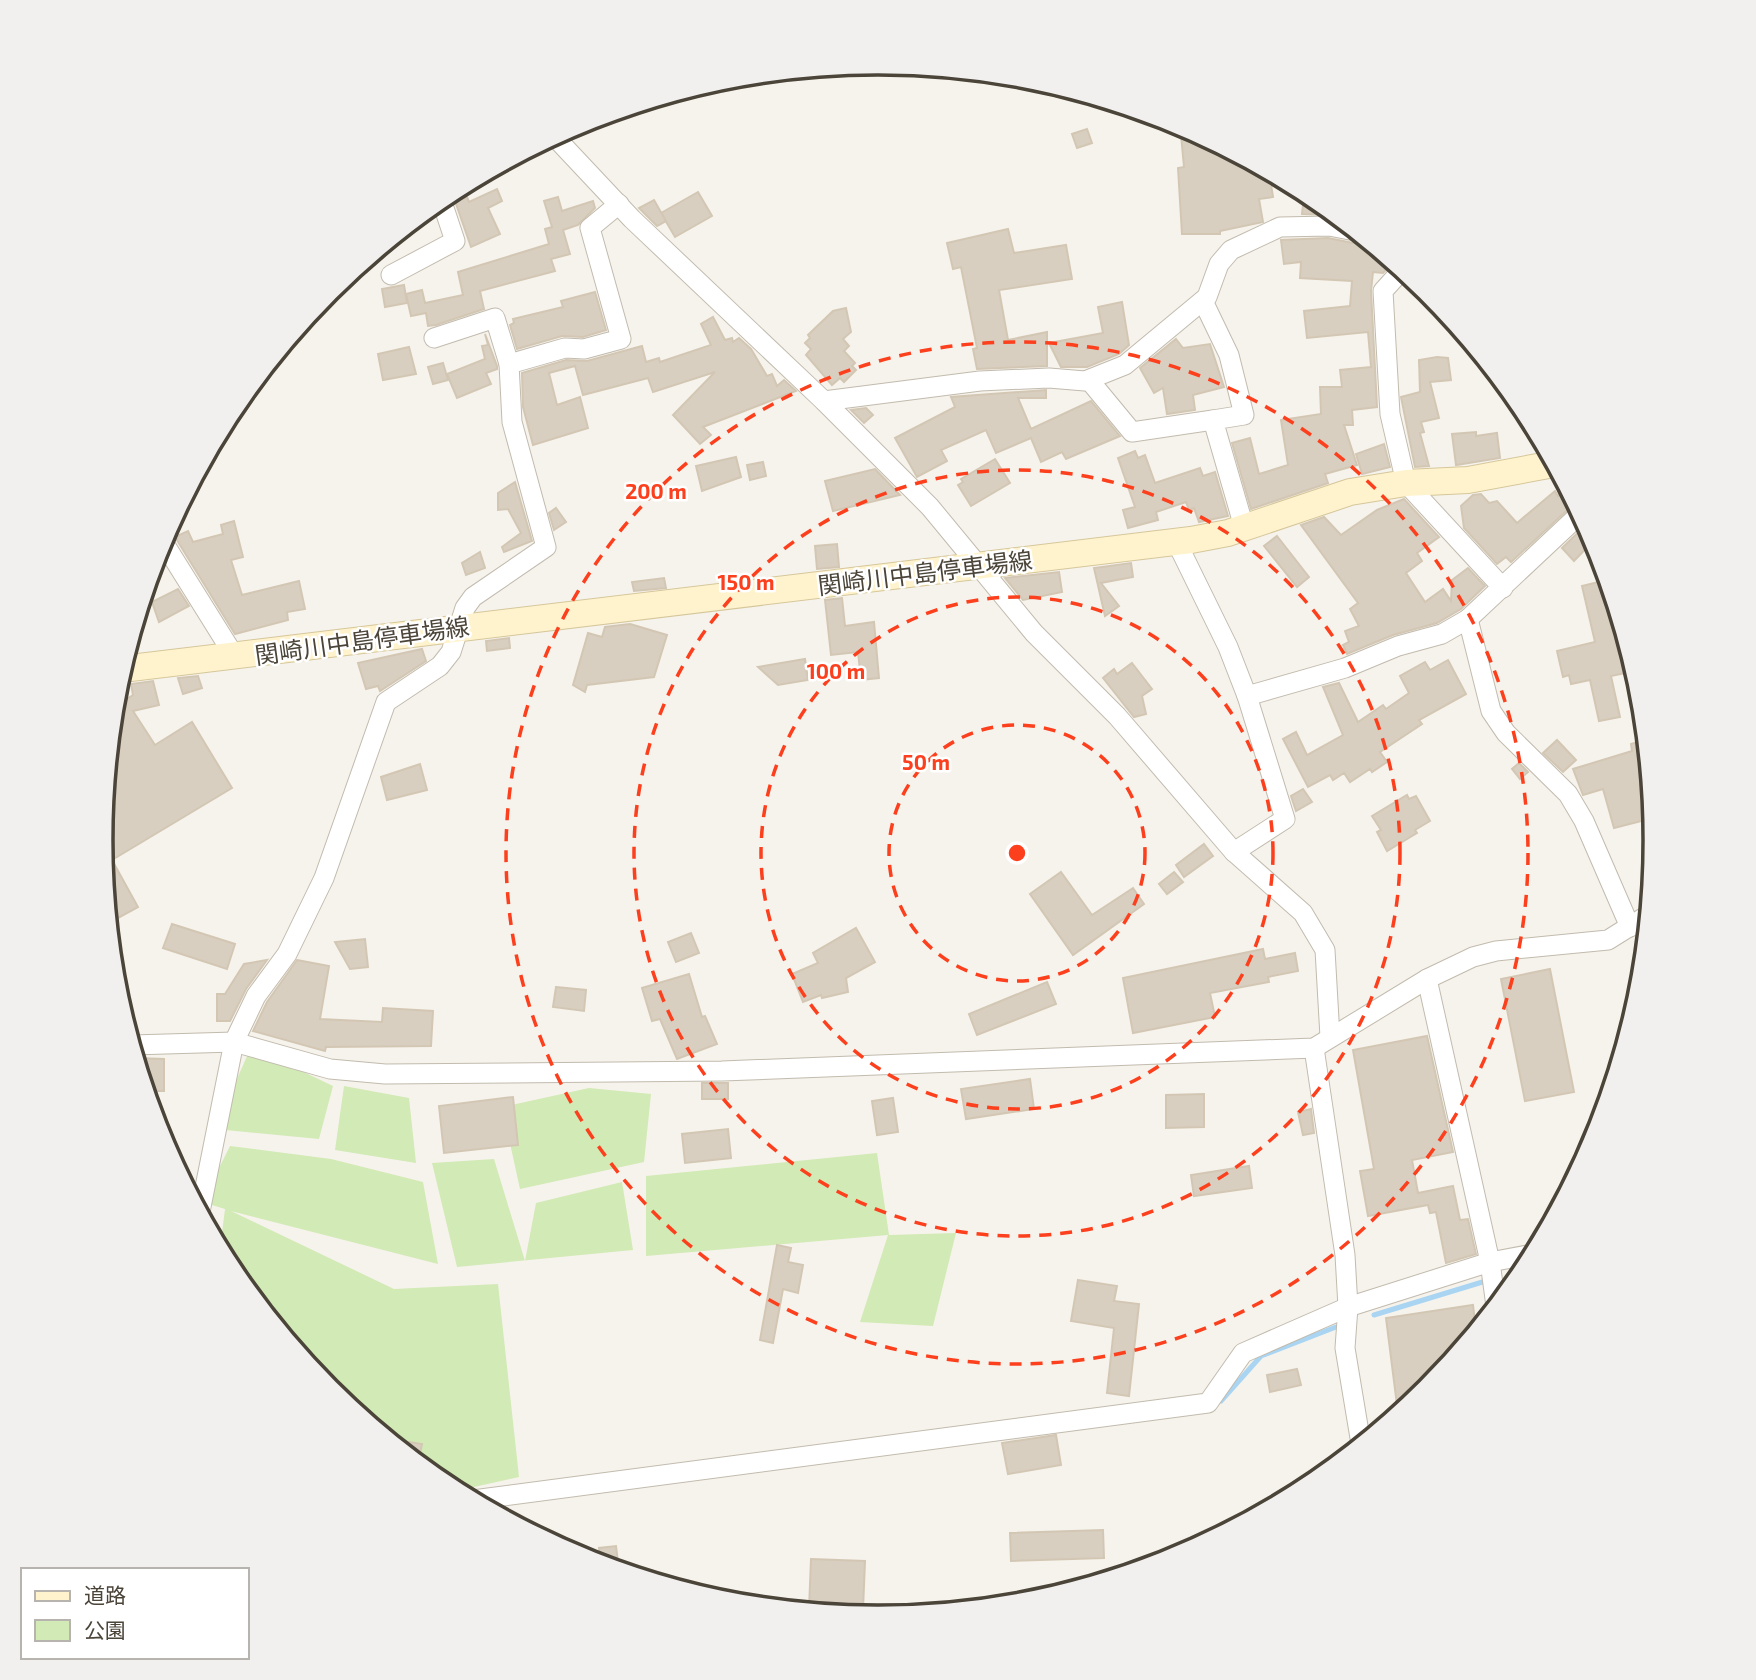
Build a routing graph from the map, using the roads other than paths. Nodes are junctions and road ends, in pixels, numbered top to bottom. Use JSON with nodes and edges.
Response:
{"nodes":[{"id":1,"x":562,"y":144,"type":"edge"},
{"id":2,"x":619,"y":204,"type":"junction"},
{"id":3,"x":445,"y":210,"type":"edge"},
{"id":4,"x":1336,"y":227,"type":"edge"},
{"id":5,"x":391,"y":275,"type":"dead end"},
{"id":6,"x":1395,"y":277,"type":"edge"},
{"id":7,"x":1203,"y":301,"type":"junction"},
{"id":8,"x":434,"y":338,"type":"dead end"},
{"id":9,"x":509,"y":364,"type":"junction"},
{"id":10,"x":1089,"y":380,"type":"junction"},
{"id":11,"x":824,"y":401,"type":"junction"},
{"id":12,"x":1213,"y":420,"type":"junction"},
{"id":13,"x":1544,"y":466,"type":"edge"},
{"id":14,"x":1406,"y":484,"type":"junction"},
{"id":15,"x":1573,"y":521,"type":"edge"},
{"id":16,"x":1244,"y":527,"type":"junction"},
{"id":17,"x":1175,"y":541,"type":"junction"},
{"id":18,"x":169,"y":552,"type":"edge"},
{"id":19,"x":979,"y":565,"type":"junction"},
{"id":20,"x":1503,"y":589,"type":"junction"},
{"id":21,"x":1468,"y":619,"type":"junction"},
{"id":22,"x":458,"y":627,"type":"junction"},
{"id":23,"x":235,"y":657,"type":"junction"},
{"id":24,"x":133,"y":668,"type":"edge"},
{"id":25,"x":1247,"y":696,"type":"junction"},
{"id":26,"x":1234,"y":852,"type":"junction"},
{"id":27,"x":1638,"y":922,"type":"edge"},
{"id":28,"x":1630,"y":927,"type":"junction"},
{"id":29,"x":1427,"y":979,"type":"junction"},
{"id":30,"x":1330,"y":1037,"type":"junction"},
{"id":31,"x":234,"y":1042,"type":"junction"},
{"id":32,"x":141,"y":1045,"type":"edge"},
{"id":33,"x":1314,"y":1048,"type":"junction"},
{"id":34,"x":203,"y":1198,"type":"edge"},
{"id":35,"x":1519,"y":1257,"type":"edge"},
{"id":36,"x":1490,"y":1262,"type":"junction"},
{"id":37,"x":1494,"y":1293,"type":"edge"},
{"id":38,"x":1348,"y":1307,"type":"junction"},
{"id":39,"x":1359,"y":1434,"type":"edge"},
{"id":40,"x":489,"y":1498,"type":"edge"}],
"edges":[{"from":1,"to":2,"type":"street"},
{"from":2,"to":9,"type":"street"},
{"from":2,"to":11,"type":"street"},
{"from":3,"to":5,"type":"street"},
{"from":4,"to":7,"type":"street"},
{"from":6,"to":14,"type":"street"},
{"from":7,"to":10,"type":"street"},
{"from":7,"to":12,"type":"street"},
{"from":8,"to":9,"type":"street"},
{"from":9,"to":22,"type":"street"},
{"from":10,"to":11,"type":"street"},
{"from":10,"to":12,"type":"street"},
{"from":11,"to":19,"type":"street"},
{"from":12,"to":16,"type":"street"},
{"from":13,"to":14,"type":"main road","name":"関崎川中島停車場線"},
{"from":14,"to":16,"type":"main road","name":"関崎川中島停車場線"},
{"from":14,"to":20,"type":"street"},
{"from":15,"to":20,"type":"street"},
{"from":16,"to":17,"type":"main road","name":"関崎川中島停車場線"},
{"from":17,"to":19,"type":"main road","name":"関崎川中島停車場線"},
{"from":17,"to":25,"type":"street"},
{"from":18,"to":23,"type":"street"},
{"from":19,"to":22,"type":"main road","name":"関崎川中島停車場線"},
{"from":19,"to":26,"type":"street"},
{"from":20,"to":21,"type":"street"},
{"from":21,"to":25,"type":"street"},
{"from":21,"to":28,"type":"street"},
{"from":22,"to":23,"type":"main road","name":"関崎川中島停車場線"},
{"from":22,"to":31,"type":"street"},
{"from":23,"to":24,"type":"main road","name":"関崎川中島停車場線"},
{"from":25,"to":26,"type":"street"},
{"from":26,"to":30,"type":"street"},
{"from":27,"to":28,"type":"street"},
{"from":28,"to":29,"type":"street"},
{"from":29,"to":30,"type":"street"},
{"from":29,"to":36,"type":"street"},
{"from":30,"to":33,"type":"street"},
{"from":31,"to":32,"type":"street"},
{"from":31,"to":33,"type":"street"},
{"from":31,"to":34,"type":"street"},
{"from":33,"to":38,"type":"street"},
{"from":35,"to":36,"type":"street"},
{"from":36,"to":37,"type":"street"},
{"from":36,"to":38,"type":"street"},
{"from":38,"to":39,"type":"street"},
{"from":38,"to":40,"type":"street"}]}
